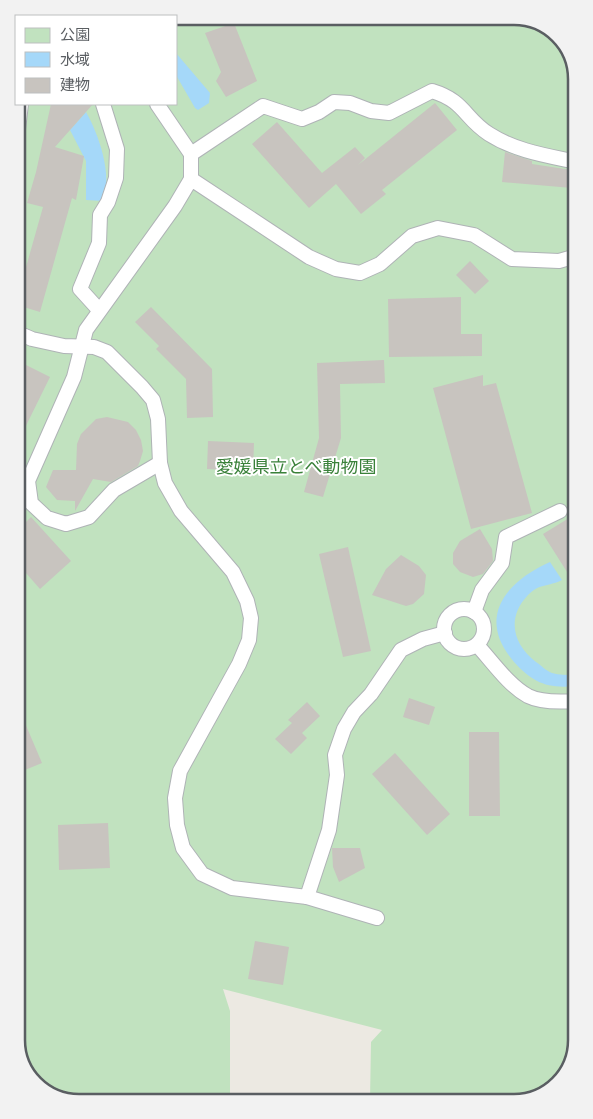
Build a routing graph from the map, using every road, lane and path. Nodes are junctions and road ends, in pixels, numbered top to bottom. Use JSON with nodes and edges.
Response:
{"nodes":[{"id":1,"x":103,"y":105,"type":"edge"},
{"id":2,"x":158,"y":105,"type":"edge"},
{"id":3,"x":191,"y":154,"type":"junction"},
{"id":4,"x":568,"y":160,"type":"edge"},
{"id":5,"x":191,"y":179,"type":"junction"},
{"id":6,"x":568,"y":258,"type":"edge"},
{"id":7,"x":99,"y":310,"type":"junction"},
{"id":8,"x":25,"y":336,"type":"edge"},
{"id":9,"x":82,"y":346,"type":"junction"},
{"id":10,"x":160,"y":463,"type":"junction"},
{"id":11,"x":560,"y":511,"type":"dead end"},
{"id":12,"x":474,"y":612,"type":"junction"},
{"id":13,"x":445,"y":633,"type":"junction"},
{"id":14,"x":477,"y":645,"type":"junction"},
{"id":15,"x":568,"y":701,"type":"edge"},
{"id":16,"x":307,"y":897,"type":"junction"},
{"id":17,"x":377,"y":918,"type":"dead end"}],
"edges":[{"from":1,"to":7,"type":"lane"},
{"from":2,"to":3,"type":"lane"},
{"from":3,"to":4,"type":"lane"},
{"from":3,"to":5,"type":"lane"},
{"from":5,"to":6,"type":"lane"},
{"from":5,"to":7,"type":"lane"},
{"from":7,"to":9,"type":"lane"},
{"from":8,"to":9,"type":"lane"},
{"from":9,"to":10,"type":"lane"},
{"from":9,"to":10,"type":"lane"},
{"from":10,"to":16,"type":"lane"},
{"from":11,"to":12,"type":"lane"},
{"from":12,"to":13,"type":"lane"},
{"from":12,"to":14,"type":"lane"},
{"from":13,"to":14,"type":"lane"},
{"from":13,"to":16,"type":"lane"},
{"from":14,"to":15,"type":"lane"},
{"from":16,"to":17,"type":"lane"}]}
